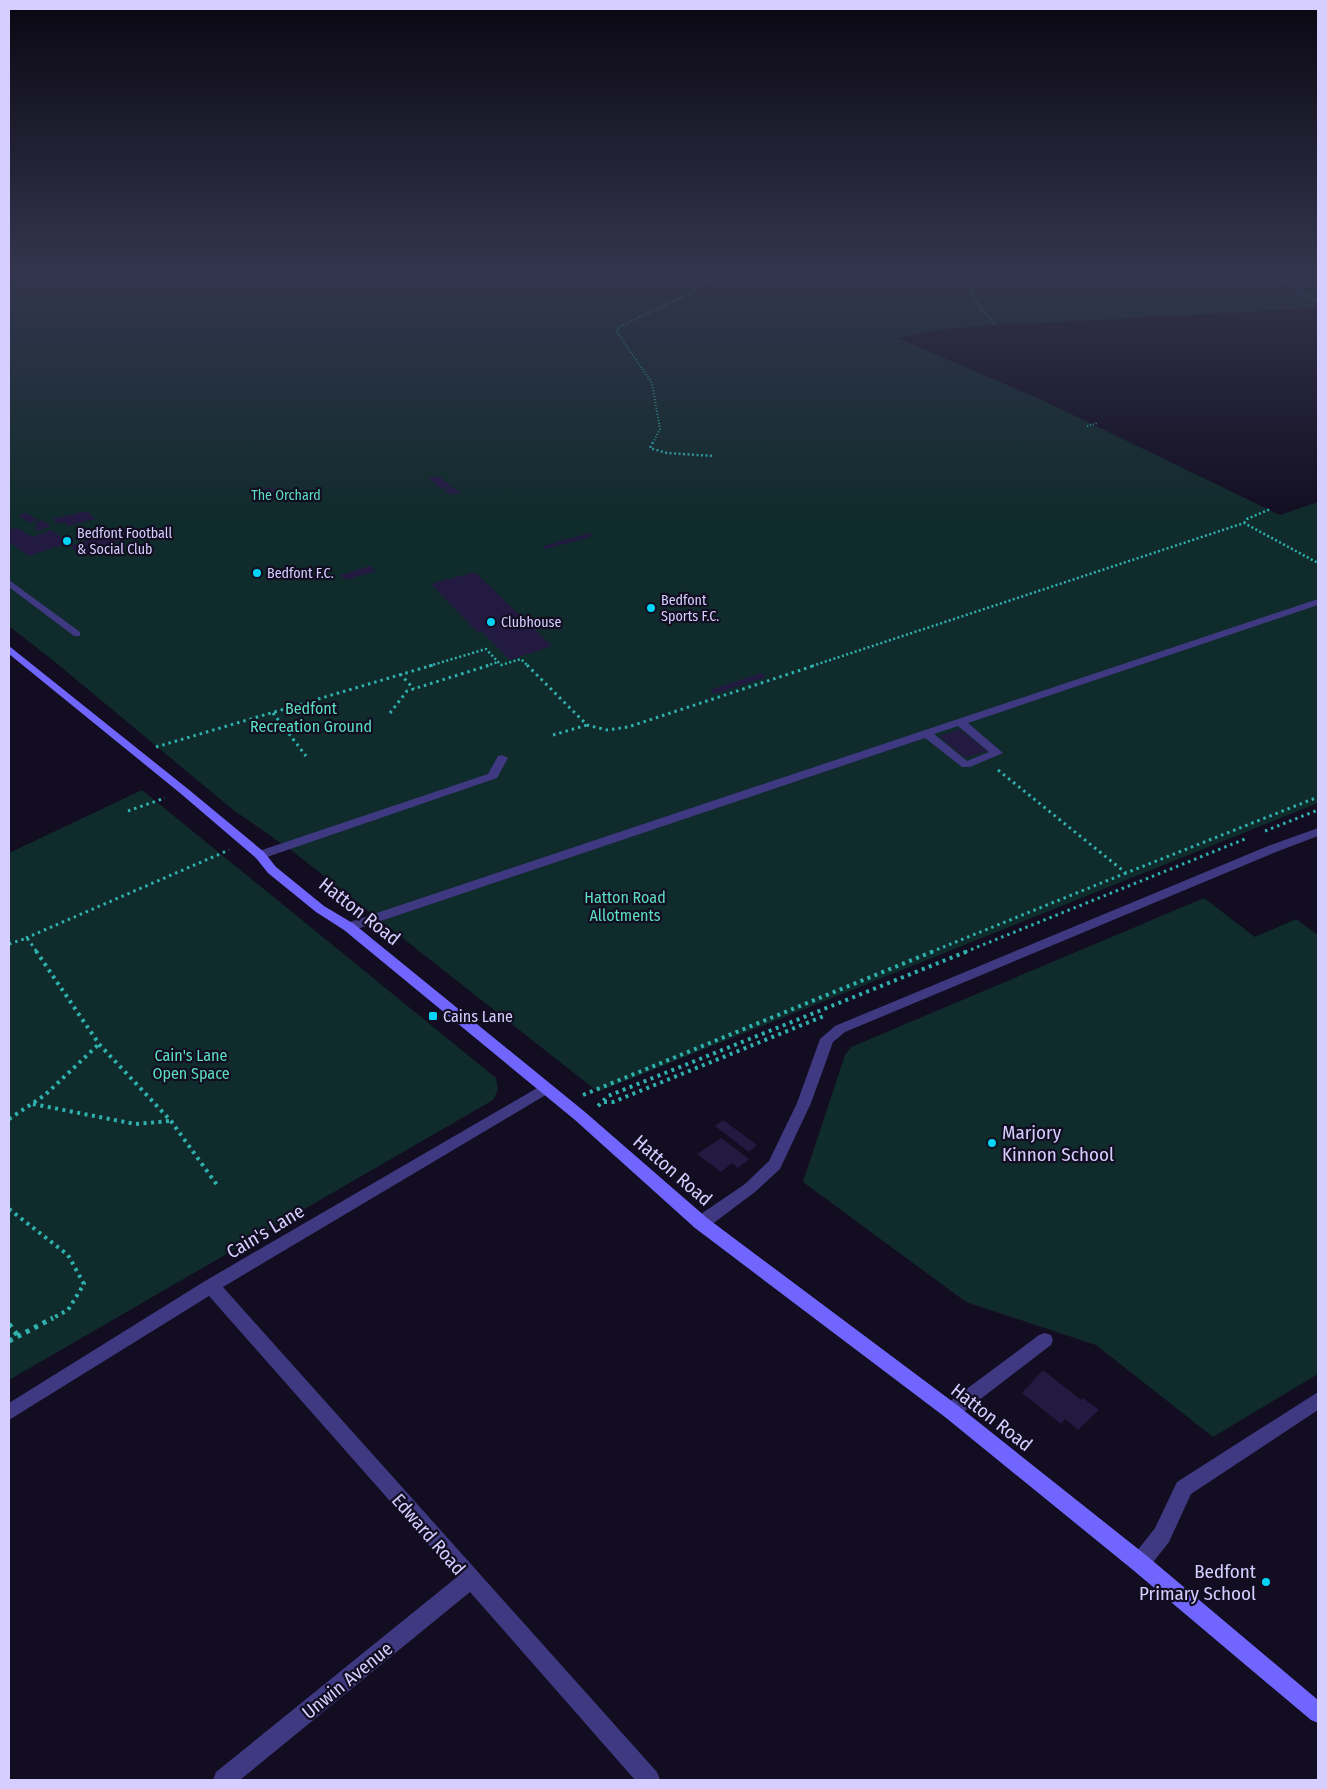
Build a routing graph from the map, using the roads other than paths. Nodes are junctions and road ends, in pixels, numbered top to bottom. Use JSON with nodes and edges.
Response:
{"nodes":[{"id":1,"x":9,"y":582,"type":"edge"},
{"id":2,"x":1318,"y":602,"type":"edge"},
{"id":3,"x":77,"y":634,"type":"dead end"},
{"id":4,"x":9,"y":649,"type":"edge"},
{"id":5,"x":961,"y":723,"type":"junction"},
{"id":6,"x":927,"y":734,"type":"junction"},
{"id":7,"x":502,"y":758,"type":"dead end"},
{"id":8,"x":1318,"y":832,"type":"edge"},
{"id":9,"x":260,"y":855,"type":"junction"},
{"id":10,"x":349,"y":927,"type":"junction"},
{"id":11,"x":544,"y":1089,"type":"junction"},
{"id":12,"x":701,"y":1223,"type":"junction"},
{"id":13,"x":211,"y":1286,"type":"junction"},
{"id":14,"x":1045,"y":1340,"type":"dead end"},
{"id":15,"x":1318,"y":1400,"type":"edge"},
{"id":16,"x":951,"y":1411,"type":"junction"},
{"id":17,"x":9,"y":1412,"type":"edge"},
{"id":18,"x":1140,"y":1563,"type":"junction"},
{"id":19,"x":469,"y":1580,"type":"junction"},
{"id":20,"x":1318,"y":1713,"type":"edge"},
{"id":21,"x":224,"y":1780,"type":"edge"},
{"id":22,"x":649,"y":1780,"type":"edge"}],
"edges":[{"from":1,"to":3,"type":"street"},
{"from":2,"to":5,"type":"street"},
{"from":4,"to":9,"type":"street","name":"Hatton Road"},
{"from":5,"to":6,"type":"street"},
{"from":5,"to":6,"type":"street"},
{"from":6,"to":10,"type":"street"},
{"from":7,"to":9,"type":"street"},
{"from":8,"to":12,"type":"street"},
{"from":9,"to":10,"type":"street","name":"Hatton Road"},
{"from":10,"to":11,"type":"street","name":"Hatton Road"},
{"from":11,"to":12,"type":"street","name":"Hatton Road"},
{"from":11,"to":13,"type":"street","name":"Cain's Lane"},
{"from":12,"to":16,"type":"street","name":"Hatton Road"},
{"from":13,"to":17,"type":"street","name":"Cain's Lane"},
{"from":13,"to":19,"type":"street","name":"Edward Road"},
{"from":14,"to":16,"type":"street"},
{"from":15,"to":18,"type":"street"},
{"from":16,"to":18,"type":"street","name":"Hatton Road"},
{"from":18,"to":20,"type":"street","name":"Hatton Road"},
{"from":19,"to":21,"type":"street","name":"Unwin Avenue"},
{"from":19,"to":22,"type":"street","name":"Edward Road"}]}
